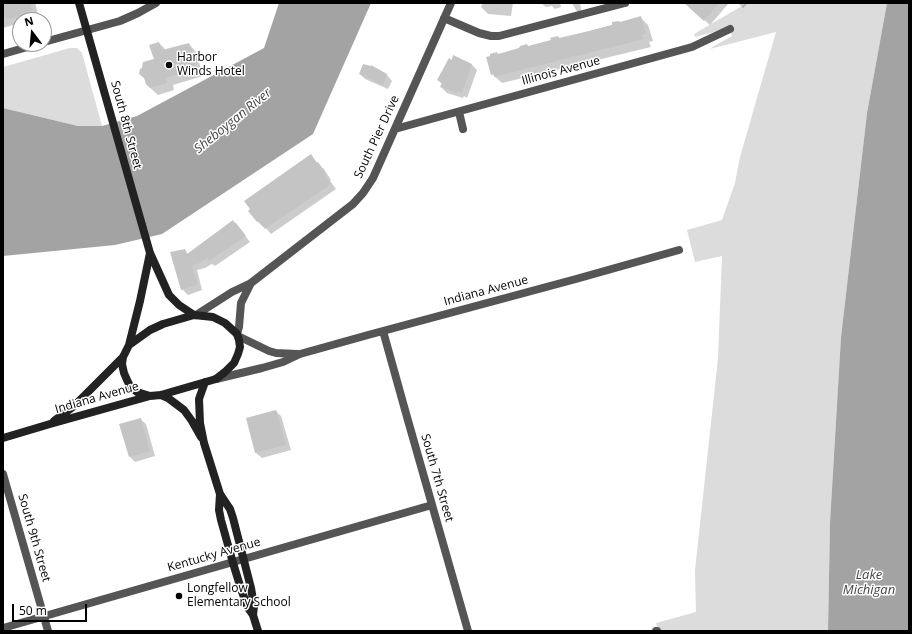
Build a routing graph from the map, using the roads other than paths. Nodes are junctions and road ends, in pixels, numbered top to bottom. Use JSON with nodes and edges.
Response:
{"nodes":[{"id":1,"x":79,"y":3,"type":"edge"},
{"id":2,"x":156,"y":3,"type":"edge"},
{"id":3,"x":451,"y":3,"type":"edge"},
{"id":4,"x":625,"y":3,"type":"edge"},
{"id":5,"x":444,"y":18,"type":"junction"},
{"id":6,"x":730,"y":29,"type":"dead end"},
{"id":7,"x":87,"y":30,"type":"junction"},
{"id":8,"x":52,"y":40,"type":"edge"},
{"id":9,"x":459,"y":112,"type":"junction"},
{"id":10,"x":395,"y":129,"type":"junction"},
{"id":11,"x":463,"y":129,"type":"dead end"},
{"id":12,"x":679,"y":250,"type":"dead end"},
{"id":13,"x":150,"y":254,"type":"junction"},
{"id":14,"x":251,"y":283,"type":"junction"},
{"id":15,"x":195,"y":315,"type":"junction"},
{"id":16,"x":383,"y":331,"type":"junction"},
{"id":17,"x":238,"y":335,"type":"junction"},
{"id":18,"x":129,"y":345,"type":"junction"},
{"id":19,"x":300,"y":354,"type":"junction"},
{"id":20,"x":123,"y":357,"type":"junction"},
{"id":21,"x":216,"y":379,"type":"junction"},
{"id":22,"x":205,"y":382,"type":"junction"},
{"id":23,"x":160,"y":395,"type":"junction"},
{"id":24,"x":150,"y":396,"type":"junction"},
{"id":25,"x":50,"y":424,"type":"junction"},
{"id":26,"x":3,"y":438,"type":"edge"},
{"id":27,"x":204,"y":443,"type":"junction"},
{"id":28,"x":3,"y":474,"type":"edge"},
{"id":29,"x":220,"y":494,"type":"junction"},
{"id":30,"x":432,"y":505,"type":"junction"},
{"id":31,"x":244,"y":559,"type":"junction"},
{"id":32,"x":233,"y":563,"type":"junction"},
{"id":33,"x":254,"y":615,"type":"junction"},
{"id":34,"x":44,"y":616,"type":"junction"},
{"id":35,"x":3,"y":628,"type":"edge"},
{"id":36,"x":48,"y":631,"type":"edge"},
{"id":37,"x":258,"y":631,"type":"edge"},
{"id":38,"x":468,"y":631,"type":"edge"}],
"edges":[{"from":1,"to":7,"type":"main road","name":"South 8th Street"},
{"from":2,"to":7,"type":"street"},
{"from":3,"to":5,"type":"street","name":"South Pier Drive"},
{"from":4,"to":5,"type":"street"},
{"from":5,"to":10,"type":"street","name":"South Pier Drive"},
{"from":6,"to":9,"type":"street","name":"Illinois Avenue"},
{"from":7,"to":8,"type":"street"},
{"from":7,"to":13,"type":"main road","name":"South 8th Street"},
{"from":9,"to":10,"type":"street","name":"Illinois Avenue"},
{"from":9,"to":11,"type":"street"},
{"from":10,"to":14,"type":"street","name":"South Pier Drive"},
{"from":12,"to":16,"type":"street","name":"Indiana Avenue"},
{"from":13,"to":15,"type":"main road","name":"South 8th Street"},
{"from":13,"to":18,"type":"main road","name":"South 8th Street"},
{"from":14,"to":15,"type":"street","name":"South Pier Drive"},
{"from":14,"to":17,"type":"street","name":"South Pier Drive"},
{"from":15,"to":17,"type":"main road"},
{"from":15,"to":18,"type":"main road"},
{"from":16,"to":19,"type":"street","name":"Indiana Avenue"},
{"from":16,"to":30,"type":"street","name":"South 7th Street"},
{"from":17,"to":19,"type":"street","name":"Indiana Avenue"},
{"from":17,"to":21,"type":"main road"},
{"from":18,"to":20,"type":"main road"},
{"from":19,"to":21,"type":"street","name":"Indiana Avenue"},
{"from":20,"to":24,"type":"main road"},
{"from":20,"to":25,"type":"main road","name":"Indiana Avenue"},
{"from":21,"to":22,"type":"main road"},
{"from":22,"to":23,"type":"main road"},
{"from":22,"to":27,"type":"main road"},
{"from":23,"to":24,"type":"main road"},
{"from":23,"to":27,"type":"main road"},
{"from":24,"to":25,"type":"main road","name":"Indiana Avenue"},
{"from":25,"to":26,"type":"main road","name":"Indiana Avenue"},
{"from":27,"to":29,"type":"main road"},
{"from":28,"to":34,"type":"street","name":"South 9th Street"},
{"from":29,"to":31,"type":"main road"},
{"from":29,"to":32,"type":"main road"},
{"from":30,"to":31,"type":"street","name":"Kentucky Avenue"},
{"from":30,"to":38,"type":"street","name":"South 7th Street"},
{"from":31,"to":32,"type":"street","name":"Kentucky Avenue"},
{"from":31,"to":33,"type":"main road"},
{"from":32,"to":33,"type":"main road"},
{"from":32,"to":34,"type":"street","name":"Kentucky Avenue"},
{"from":33,"to":37,"type":"main road"},
{"from":34,"to":35,"type":"street","name":"Kentucky Avenue"},
{"from":34,"to":36,"type":"street","name":"South 9th Street"}]}
